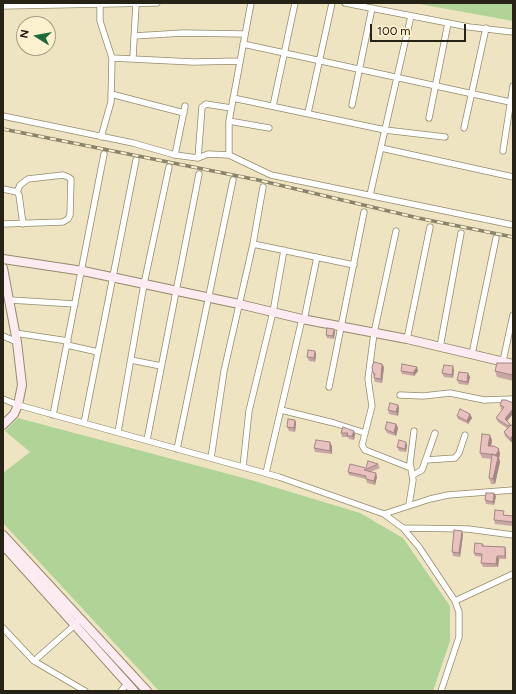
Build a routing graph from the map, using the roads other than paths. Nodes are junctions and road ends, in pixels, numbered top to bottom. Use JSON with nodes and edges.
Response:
{"nodes":[{"id":1,"x":90,"y":3,"type":"edge"},
{"id":2,"x":100,"y":3,"type":"edge"},
{"id":3,"x":157,"y":3,"type":"edge"},
{"id":4,"x":251,"y":3,"type":"edge"},
{"id":5,"x":295,"y":3,"type":"edge"},
{"id":6,"x":332,"y":3,"type":"edge"},
{"id":7,"x":345,"y":3,"type":"edge"},
{"id":8,"x":33,"y":4,"type":"edge"},
{"id":9,"x":54,"y":4,"type":"edge"},
{"id":10,"x":76,"y":4,"type":"edge"},
{"id":11,"x":136,"y":4,"type":"edge"},
{"id":12,"x":3,"y":6,"type":"edge"},
{"id":13,"x":372,"y":8,"type":"junction"},
{"id":14,"x":412,"y":16,"type":"junction"},
{"id":15,"x":448,"y":23,"type":"junction"},
{"id":16,"x":486,"y":28,"type":"junction"},
{"id":17,"x":513,"y":32,"type":"edge"},
{"id":18,"x":245,"y":34,"type":"junction"},
{"id":19,"x":134,"y":36,"type":"junction"},
{"id":20,"x":243,"y":44,"type":"junction"},
{"id":21,"x":284,"y":53,"type":"junction"},
{"id":22,"x":133,"y":57,"type":"junction"},
{"id":23,"x":112,"y":58,"type":"junction"},
{"id":24,"x":240,"y":61,"type":"junction"},
{"id":25,"x":320,"y":61,"type":"junction"},
{"id":26,"x":360,"y":70,"type":"junction"},
{"id":27,"x":397,"y":79,"type":"junction"},
{"id":28,"x":513,"y":86,"type":"edge"},
{"id":29,"x":435,"y":87,"type":"junction"},
{"id":30,"x":111,"y":94,"type":"junction"},
{"id":31,"x":471,"y":94,"type":"junction"},
{"id":32,"x":233,"y":98,"type":"junction"},
{"id":33,"x":510,"y":102,"type":"junction"},
{"id":34,"x":352,"y":105,"type":"dead end"},
{"id":35,"x":185,"y":106,"type":"dead end"},
{"id":36,"x":273,"y":106,"type":"junction"},
{"id":37,"x":231,"y":108,"type":"junction"},
{"id":38,"x":184,"y":113,"type":"junction"},
{"id":39,"x":308,"y":113,"type":"junction"},
{"id":40,"x":3,"y":116,"type":"edge"},
{"id":41,"x":429,"y":118,"type":"dead end"},
{"id":42,"x":229,"y":121,"type":"junction"},
{"id":43,"x":269,"y":128,"type":"dead end"},
{"id":44,"x":464,"y":128,"type":"dead end"},
{"id":45,"x":385,"y":130,"type":"junction"},
{"id":46,"x":102,"y":137,"type":"junction"},
{"id":47,"x":445,"y":137,"type":"dead end"},
{"id":48,"x":381,"y":148,"type":"junction"},
{"id":49,"x":504,"y":151,"type":"dead end"},
{"id":50,"x":104,"y":154,"type":"dead end"},
{"id":51,"x":175,"y":155,"type":"junction"},
{"id":52,"x":229,"y":155,"type":"junction"},
{"id":53,"x":198,"y":158,"type":"junction"},
{"id":54,"x":136,"y":160,"type":"dead end"},
{"id":55,"x":169,"y":167,"type":"dead end"},
{"id":56,"x":199,"y":174,"type":"dead end"},
{"id":57,"x":513,"y":177,"type":"edge"},
{"id":58,"x":233,"y":180,"type":"dead end"},
{"id":59,"x":263,"y":187,"type":"dead end"},
{"id":60,"x":3,"y":189,"type":"edge"},
{"id":61,"x":17,"y":192,"type":"junction"},
{"id":62,"x":370,"y":195,"type":"junction"},
{"id":63,"x":364,"y":212,"type":"dead end"},
{"id":64,"x":3,"y":224,"type":"edge"},
{"id":65,"x":23,"y":224,"type":"junction"},
{"id":66,"x":513,"y":225,"type":"edge"},
{"id":67,"x":430,"y":227,"type":"dead end"},
{"id":68,"x":396,"y":231,"type":"dead end"},
{"id":69,"x":461,"y":232,"type":"dead end"},
{"id":70,"x":496,"y":238,"type":"dead end"},
{"id":71,"x":253,"y":244,"type":"junction"},
{"id":72,"x":284,"y":250,"type":"junction"},
{"id":73,"x":317,"y":257,"type":"junction"},
{"id":74,"x":3,"y":259,"type":"edge"},
{"id":75,"x":354,"y":266,"type":"junction"},
{"id":76,"x":82,"y":271,"type":"junction"},
{"id":77,"x":3,"y":272,"type":"edge"},
{"id":78,"x":113,"y":278,"type":"junction"},
{"id":79,"x":144,"y":284,"type":"junction"},
{"id":80,"x":175,"y":291,"type":"junction"},
{"id":81,"x":208,"y":298,"type":"junction"},
{"id":82,"x":10,"y":300,"type":"junction"},
{"id":83,"x":75,"y":304,"type":"junction"},
{"id":84,"x":239,"y":304,"type":"junction"},
{"id":85,"x":273,"y":312,"type":"junction"},
{"id":86,"x":513,"y":315,"type":"edge"},
{"id":87,"x":303,"y":319,"type":"junction"},
{"id":88,"x":342,"y":327,"type":"junction"},
{"id":89,"x":15,"y":333,"type":"junction"},
{"id":90,"x":374,"y":333,"type":"junction"},
{"id":91,"x":3,"y":336,"type":"edge"},
{"id":92,"x":407,"y":339,"type":"junction"},
{"id":93,"x":17,"y":342,"type":"junction"},
{"id":94,"x":67,"y":343,"type":"junction"},
{"id":95,"x":440,"y":347,"type":"junction"},
{"id":96,"x":98,"y":352,"type":"junction"},
{"id":97,"x":472,"y":354,"type":"junction"},
{"id":98,"x":131,"y":360,"type":"junction"},
{"id":99,"x":503,"y":362,"type":"junction"},
{"id":100,"x":513,"y":364,"type":"edge"},
{"id":101,"x":161,"y":366,"type":"junction"},
{"id":102,"x":329,"y":387,"type":"dead end"},
{"id":103,"x":400,"y":395,"type":"dead end"},
{"id":104,"x":3,"y":399,"type":"edge"},
{"id":105,"x":513,"y":399,"type":"edge"},
{"id":106,"x":18,"y":405,"type":"junction"},
{"id":107,"x":280,"y":410,"type":"junction"},
{"id":108,"x":53,"y":415,"type":"junction"},
{"id":109,"x":84,"y":423,"type":"junction"},
{"id":110,"x":3,"y":425,"type":"edge"},
{"id":111,"x":414,"y":431,"type":"dead end"},
{"id":112,"x":118,"y":432,"type":"junction"},
{"id":113,"x":364,"y":433,"type":"junction"},
{"id":114,"x":436,"y":433,"type":"dead end"},
{"id":115,"x":465,"y":435,"type":"dead end"},
{"id":116,"x":146,"y":440,"type":"junction"},
{"id":117,"x":177,"y":449,"type":"junction"},
{"id":118,"x":211,"y":458,"type":"junction"},
{"id":119,"x":426,"y":460,"type":"junction"},
{"id":120,"x":243,"y":467,"type":"junction"},
{"id":121,"x":411,"y":468,"type":"junction"},
{"id":122,"x":266,"y":473,"type":"junction"},
{"id":123,"x":413,"y":475,"type":"junction"},
{"id":124,"x":513,"y":490,"type":"edge"},
{"id":125,"x":409,"y":505,"type":"junction"},
{"id":126,"x":384,"y":514,"type":"junction"},
{"id":127,"x":403,"y":528,"type":"junction"},
{"id":128,"x":3,"y":535,"type":"edge"},
{"id":129,"x":513,"y":535,"type":"edge"},
{"id":130,"x":7,"y":549,"type":"edge"},
{"id":131,"x":513,"y":574,"type":"edge"},
{"id":132,"x":455,"y":601,"type":"junction"},
{"id":133,"x":78,"y":622,"type":"junction"},
{"id":134,"x":3,"y":628,"type":"edge"},
{"id":135,"x":116,"y":657,"type":"junction"},
{"id":136,"x":34,"y":661,"type":"junction"},
{"id":137,"x":109,"y":664,"type":"junction"},
{"id":138,"x":127,"y":684,"type":"junction"},
{"id":139,"x":85,"y":691,"type":"edge"},
{"id":140,"x":121,"y":691,"type":"edge"},
{"id":141,"x":134,"y":691,"type":"edge"},
{"id":142,"x":147,"y":691,"type":"edge"},
{"id":143,"x":441,"y":691,"type":"edge"}],
"edges":[{"from":1,"to":2,"type":"street"},
{"from":1,"to":10,"type":"street"},
{"from":2,"to":11,"type":"street"},
{"from":2,"to":23,"type":"street"},
{"from":3,"to":11,"type":"street"},
{"from":4,"to":18,"type":"street"},
{"from":5,"to":21,"type":"street"},
{"from":6,"to":25,"type":"street"},
{"from":7,"to":13,"type":"street"},
{"from":8,"to":9,"type":"street"},
{"from":8,"to":12,"type":"street"},
{"from":9,"to":10,"type":"street"},
{"from":11,"to":19,"type":"street"},
{"from":13,"to":14,"type":"street"},
{"from":13,"to":26,"type":"street"},
{"from":14,"to":15,"type":"street"},
{"from":14,"to":27,"type":"street"},
{"from":15,"to":16,"type":"street"},
{"from":15,"to":29,"type":"street"},
{"from":16,"to":17,"type":"street"},
{"from":16,"to":31,"type":"street"},
{"from":18,"to":19,"type":"street"},
{"from":18,"to":20,"type":"street"},
{"from":19,"to":22,"type":"street"},
{"from":20,"to":21,"type":"street"},
{"from":20,"to":24,"type":"street"},
{"from":21,"to":25,"type":"street"},
{"from":21,"to":36,"type":"street"},
{"from":22,"to":23,"type":"street"},
{"from":22,"to":24,"type":"street"},
{"from":23,"to":30,"type":"street"},
{"from":24,"to":32,"type":"street"},
{"from":25,"to":26,"type":"street"},
{"from":25,"to":39,"type":"street"},
{"from":26,"to":27,"type":"street"},
{"from":26,"to":34,"type":"street"},
{"from":27,"to":29,"type":"street"},
{"from":27,"to":45,"type":"street"},
{"from":28,"to":33,"type":"street"},
{"from":29,"to":31,"type":"street"},
{"from":29,"to":41,"type":"street"},
{"from":30,"to":38,"type":"street"},
{"from":30,"to":46,"type":"street"},
{"from":31,"to":33,"type":"street"},
{"from":31,"to":44,"type":"street"},
{"from":32,"to":36,"type":"street"},
{"from":32,"to":37,"type":"street"},
{"from":33,"to":49,"type":"street"},
{"from":35,"to":38,"type":"street"},
{"from":36,"to":39,"type":"street"},
{"from":37,"to":42,"type":"street"},
{"from":37,"to":53,"type":"street"},
{"from":38,"to":51,"type":"street"},
{"from":39,"to":45,"type":"street"},
{"from":40,"to":46,"type":"street"},
{"from":42,"to":43,"type":"street"},
{"from":42,"to":52,"type":"street"},
{"from":45,"to":47,"type":"street"},
{"from":45,"to":48,"type":"street"},
{"from":46,"to":51,"type":"street"},
{"from":48,"to":57,"type":"street"},
{"from":48,"to":62,"type":"street"},
{"from":50,"to":76,"type":"street"},
{"from":51,"to":53,"type":"street"},
{"from":52,"to":53,"type":"street"},
{"from":52,"to":62,"type":"street"},
{"from":54,"to":78,"type":"street"},
{"from":55,"to":79,"type":"street"},
{"from":56,"to":80,"type":"street"},
{"from":58,"to":81,"type":"street"},
{"from":59,"to":71,"type":"street"},
{"from":60,"to":61,"type":"street"},
{"from":61,"to":65,"type":"street"},
{"from":61,"to":65,"type":"street"},
{"from":62,"to":66,"type":"street"},
{"from":63,"to":75,"type":"street"},
{"from":64,"to":65,"type":"street"},
{"from":67,"to":92,"type":"street"},
{"from":68,"to":90,"type":"street"},
{"from":69,"to":95,"type":"street"},
{"from":70,"to":97,"type":"street"},
{"from":71,"to":72,"type":"street"},
{"from":71,"to":84,"type":"street"},
{"from":72,"to":73,"type":"street"},
{"from":72,"to":85,"type":"street"},
{"from":73,"to":75,"type":"street"},
{"from":73,"to":87,"type":"street"},
{"from":74,"to":76,"type":"street"},
{"from":75,"to":88,"type":"street"},
{"from":76,"to":78,"type":"street"},
{"from":76,"to":83,"type":"street"},
{"from":77,"to":82,"type":"street"},
{"from":78,"to":79,"type":"street"},
{"from":78,"to":96,"type":"street"},
{"from":79,"to":80,"type":"street"},
{"from":79,"to":98,"type":"street"},
{"from":80,"to":81,"type":"street"},
{"from":80,"to":101,"type":"street"},
{"from":81,"to":84,"type":"street"},
{"from":81,"to":117,"type":"street"},
{"from":82,"to":83,"type":"street"},
{"from":82,"to":89,"type":"street"},
{"from":83,"to":94,"type":"street"},
{"from":84,"to":85,"type":"street"},
{"from":84,"to":118,"type":"street"},
{"from":85,"to":87,"type":"street"},
{"from":85,"to":120,"type":"street"},
{"from":86,"to":99,"type":"street"},
{"from":87,"to":88,"type":"street"},
{"from":87,"to":107,"type":"street"},
{"from":88,"to":90,"type":"street"},
{"from":88,"to":102,"type":"street"},
{"from":89,"to":93,"type":"street"},
{"from":89,"to":94,"type":"street"},
{"from":90,"to":92,"type":"street"},
{"from":90,"to":113,"type":"street"},
{"from":91,"to":93,"type":"street"},
{"from":92,"to":95,"type":"street"},
{"from":93,"to":106,"type":"street"},
{"from":94,"to":96,"type":"street"},
{"from":94,"to":108,"type":"street"},
{"from":95,"to":97,"type":"street"},
{"from":96,"to":109,"type":"street"},
{"from":97,"to":99,"type":"street"},
{"from":98,"to":101,"type":"street"},
{"from":98,"to":112,"type":"street"},
{"from":99,"to":100,"type":"street"},
{"from":101,"to":116,"type":"street"},
{"from":103,"to":105,"type":"street"},
{"from":104,"to":106,"type":"street"},
{"from":106,"to":108,"type":"street"},
{"from":106,"to":110,"type":"street"},
{"from":107,"to":113,"type":"street"},
{"from":107,"to":122,"type":"street"},
{"from":108,"to":109,"type":"street"},
{"from":109,"to":112,"type":"street"},
{"from":111,"to":121,"type":"street"},
{"from":112,"to":116,"type":"street"},
{"from":113,"to":121,"type":"street"},
{"from":114,"to":119,"type":"street"},
{"from":115,"to":119,"type":"street"},
{"from":116,"to":117,"type":"street"},
{"from":117,"to":118,"type":"street"},
{"from":118,"to":120,"type":"street"},
{"from":119,"to":123,"type":"street"},
{"from":120,"to":122,"type":"street"},
{"from":121,"to":123,"type":"street"},
{"from":122,"to":126,"type":"street"},
{"from":123,"to":125,"type":"street"},
{"from":124,"to":125,"type":"street"},
{"from":125,"to":126,"type":"street"},
{"from":126,"to":127,"type":"street"},
{"from":127,"to":129,"type":"street"},
{"from":127,"to":132,"type":"street"},
{"from":128,"to":130,"type":"street"},
{"from":130,"to":133,"type":"street"},
{"from":131,"to":132,"type":"street"},
{"from":132,"to":143,"type":"street"},
{"from":133,"to":135,"type":"street"},
{"from":133,"to":136,"type":"street"},
{"from":133,"to":137,"type":"street"},
{"from":134,"to":136,"type":"street"},
{"from":135,"to":137,"type":"street"},
{"from":135,"to":142,"type":"street"},
{"from":136,"to":139,"type":"street"},
{"from":137,"to":138,"type":"street"},
{"from":138,"to":140,"type":"street"},
{"from":138,"to":141,"type":"street"}]}
